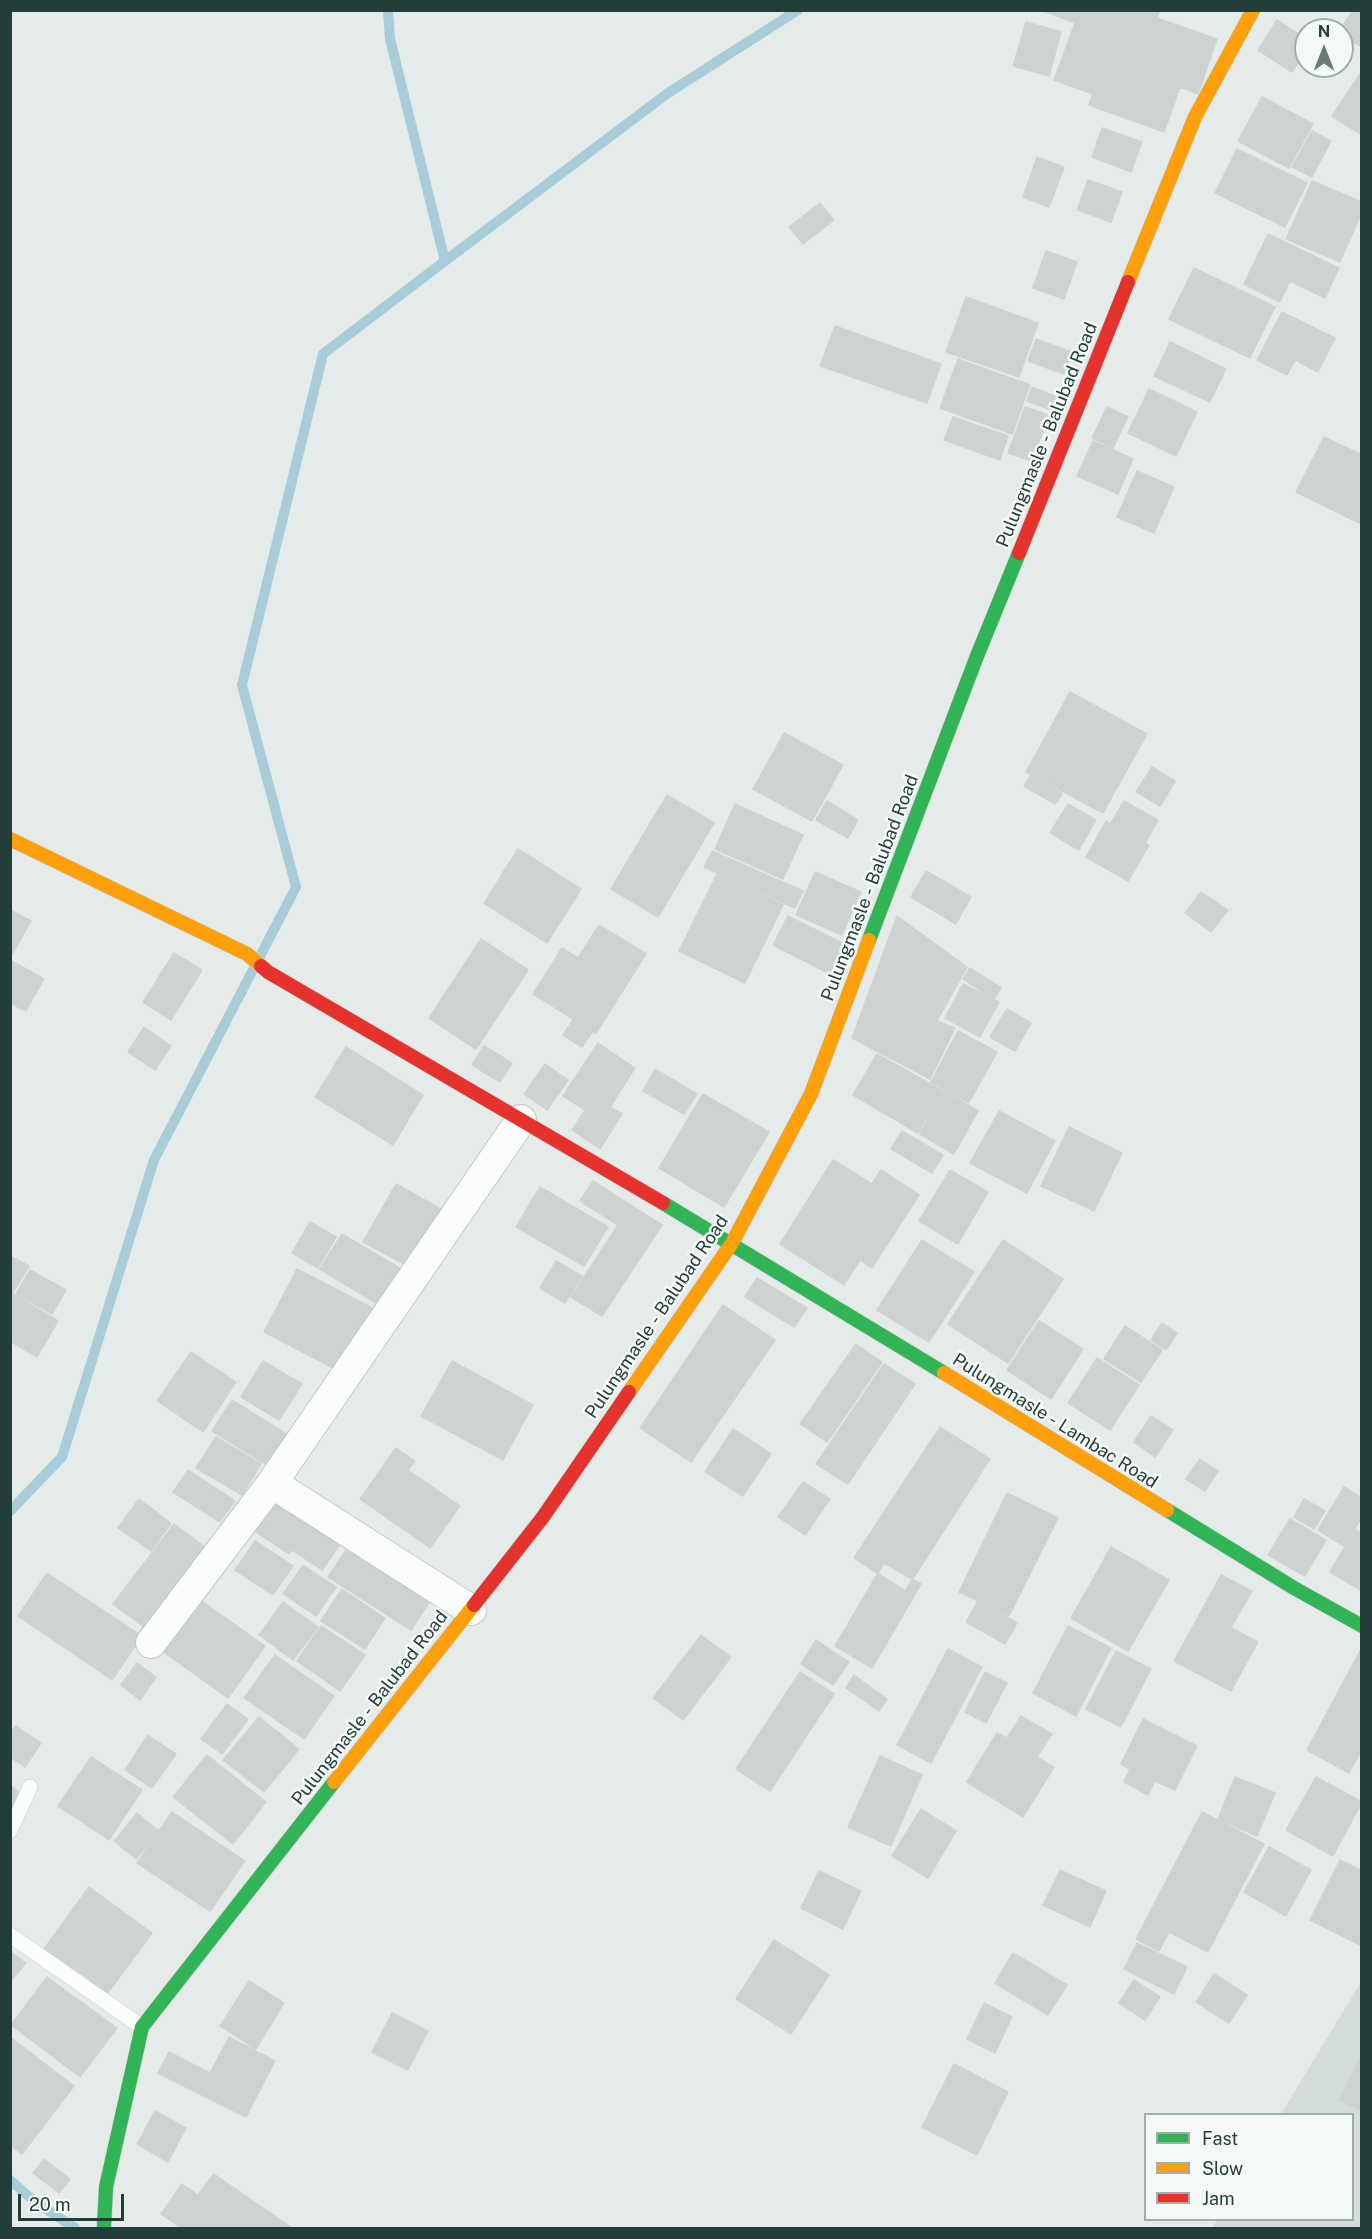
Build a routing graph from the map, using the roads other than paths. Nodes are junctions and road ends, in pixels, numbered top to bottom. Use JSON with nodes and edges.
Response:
{"nodes":[{"id":1,"x":1253,"y":10,"type":"edge"},
{"id":2,"x":10,"y":839,"type":"edge"},
{"id":3,"x":521,"y":1120,"type":"junction"},
{"id":4,"x":732,"y":1243,"type":"junction"},
{"id":5,"x":272,"y":1483,"type":"junction"},
{"id":6,"x":471,"y":1610,"type":"junction"},
{"id":7,"x":1362,"y":1626,"type":"edge"},
{"id":8,"x":151,"y":1643,"type":"dead end"},
{"id":9,"x":30,"y":1788,"type":"dead end"},
{"id":10,"x":10,"y":1831,"type":"edge"},
{"id":11,"x":10,"y":1935,"type":"edge"},
{"id":12,"x":142,"y":2027,"type":"junction"},
{"id":13,"x":104,"y":2229,"type":"edge"}],
"edges":[{"from":1,"to":4,"type":"street","name":"Pulungmasle - Balubad Road"},
{"from":2,"to":3,"type":"street","name":"Pulungmasle - Lambac Road"},
{"from":3,"to":4,"type":"street","name":"Pulungmasle - Lambac Road"},
{"from":3,"to":5,"type":"street"},
{"from":4,"to":6,"type":"street","name":"Pulungmasle - Balubad Road"},
{"from":4,"to":7,"type":"street","name":"Pulungmasle - Lambac Road"},
{"from":5,"to":6,"type":"street"},
{"from":5,"to":8,"type":"street"},
{"from":6,"to":12,"type":"street","name":"Pulungmasle - Balubad Road"},
{"from":9,"to":10,"type":"lane"},
{"from":11,"to":12,"type":"lane"},
{"from":12,"to":13,"type":"street","name":"Pulungmasle - Balubad Road"}]}
